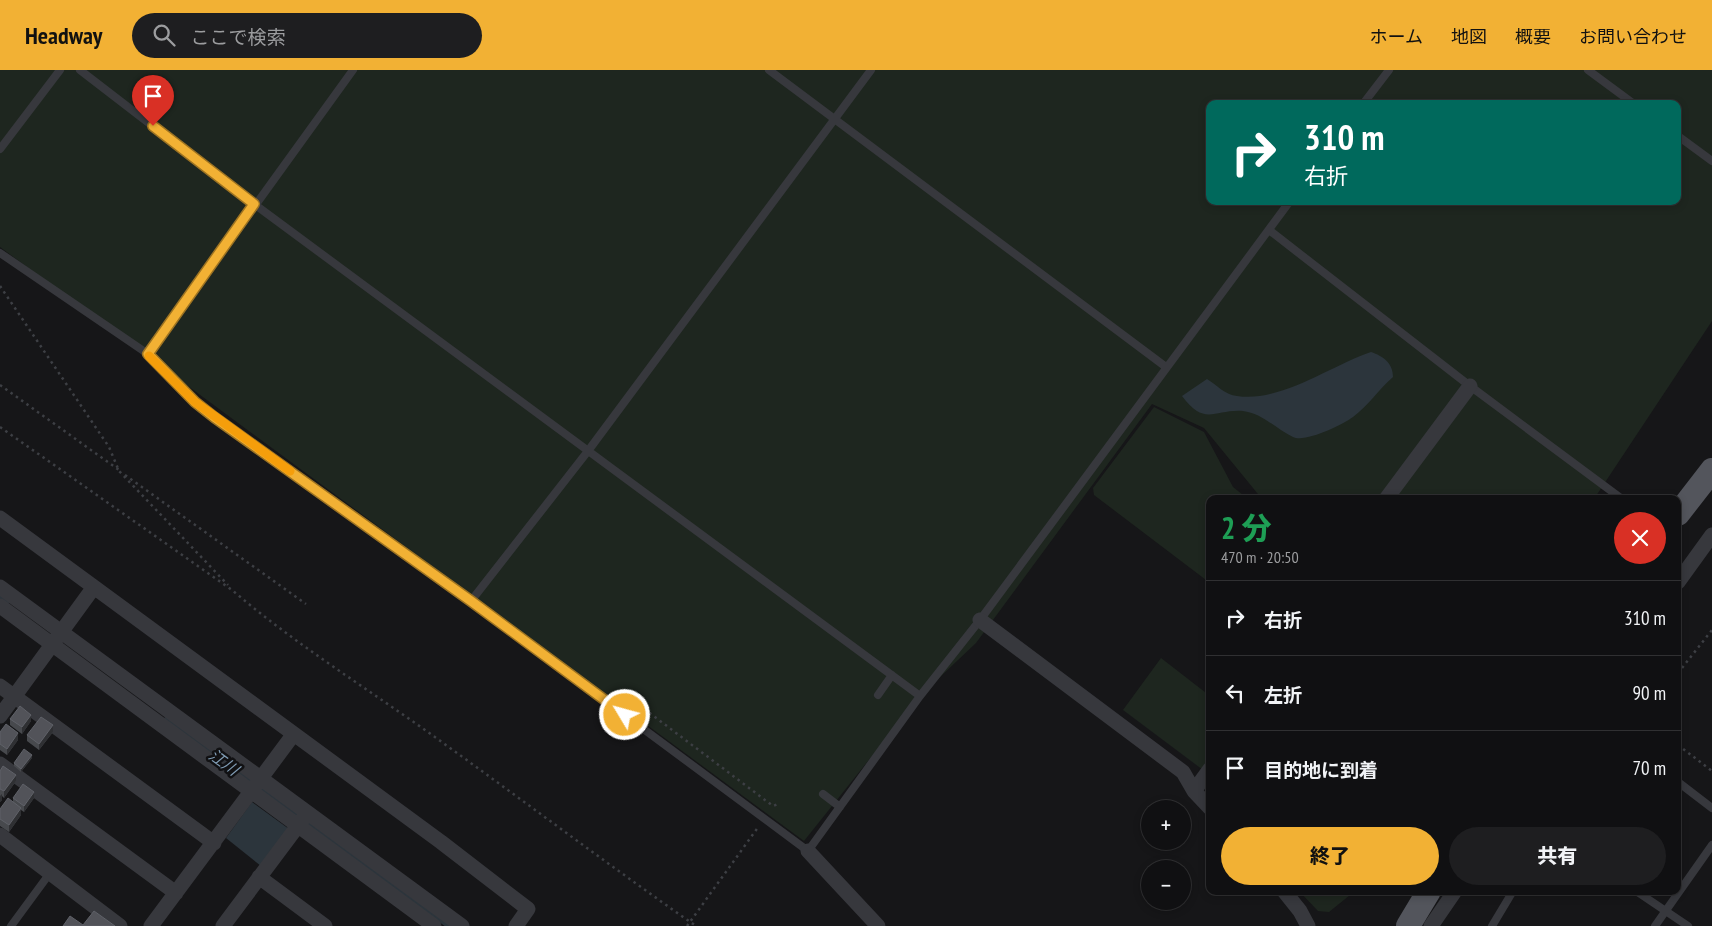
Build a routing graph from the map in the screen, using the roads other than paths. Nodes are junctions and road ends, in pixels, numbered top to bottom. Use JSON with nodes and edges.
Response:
{"nodes":[{"id":1,"x":60,"y":70,"type":"edge"},
{"id":2,"x":80,"y":70,"type":"edge"},
{"id":3,"x":353,"y":70,"type":"edge"},
{"id":4,"x":769,"y":70,"type":"edge"},
{"id":5,"x":871,"y":70,"type":"edge"},
{"id":6,"x":1389,"y":70,"type":"edge"},
{"id":7,"x":1588,"y":70,"type":"edge"},
{"id":8,"x":1367,"y":100,"type":"edge"},
{"id":9,"x":1629,"y":100,"type":"edge"},
{"id":10,"x":834,"y":120,"type":"junction"},
{"id":11,"x":1681,"y":138,"type":"edge"},
{"id":12,"x":0,"y":149,"type":"edge"},
{"id":13,"x":1712,"y":161,"type":"edge"},
{"id":14,"x":254,"y":204,"type":"junction"},
{"id":15,"x":1287,"y":205,"type":"edge"},
{"id":16,"x":1269,"y":230,"type":"junction"},
{"id":17,"x":0,"y":252,"type":"edge"},
{"id":18,"x":148,"y":354,"type":"junction"},
{"id":19,"x":1166,"y":367,"type":"junction"},
{"id":20,"x":1470,"y":386,"type":"junction"},
{"id":21,"x":588,"y":451,"type":"junction"},
{"id":22,"x":1712,"y":470,"type":"edge"},
{"id":23,"x":1389,"y":495,"type":"edge"},
{"id":24,"x":1617,"y":495,"type":"edge"},
{"id":25,"x":1681,"y":510,"type":"edge"},
{"id":26,"x":0,"y":518,"type":"edge"},
{"id":27,"x":1712,"y":535,"type":"edge"},
{"id":28,"x":1681,"y":578,"type":"edge"},
{"id":29,"x":0,"y":587,"type":"edge"},
{"id":30,"x":94,"y":587,"type":"junction"},
{"id":31,"x":471,"y":601,"type":"junction"},
{"id":32,"x":0,"y":606,"type":"edge"},
{"id":33,"x":980,"y":620,"type":"junction"},
{"id":34,"x":57,"y":638,"type":"junction"},
{"id":35,"x":892,"y":675,"type":"junction"},
{"id":36,"x":0,"y":686,"type":"edge"},
{"id":37,"x":878,"y":695,"type":"dead end"},
{"id":38,"x":920,"y":696,"type":"junction"},
{"id":39,"x":14,"y":697,"type":"junction"},
{"id":40,"x":0,"y":716,"type":"edge"},
{"id":41,"x":293,"y":734,"type":"junction"},
{"id":42,"x":0,"y":764,"type":"edge"},
{"id":43,"x":1206,"y":774,"type":"edge"},
{"id":44,"x":1681,"y":784,"type":"edge"},
{"id":45,"x":256,"y":785,"type":"junction"},
{"id":46,"x":1194,"y":791,"type":"junction"},
{"id":47,"x":823,"y":794,"type":"dead end"},
{"id":48,"x":1206,"y":804,"type":"edge"},
{"id":49,"x":840,"y":807,"type":"junction"},
{"id":50,"x":1712,"y":808,"type":"edge"},
{"id":51,"x":302,"y":819,"type":"junction"},
{"id":52,"x":0,"y":835,"type":"edge"},
{"id":53,"x":214,"y":843,"type":"junction"},
{"id":54,"x":1712,"y":845,"type":"edge"},
{"id":55,"x":808,"y":851,"type":"junction"},
{"id":56,"x":50,"y":873,"type":"junction"},
{"id":57,"x":259,"y":877,"type":"junction"},
{"id":58,"x":1681,"y":889,"type":"edge"},
{"id":59,"x":176,"y":892,"type":"junction"},
{"id":60,"x":1287,"y":895,"type":"edge"},
{"id":61,"x":1427,"y":895,"type":"edge"},
{"id":62,"x":1452,"y":895,"type":"edge"},
{"id":63,"x":1511,"y":895,"type":"edge"},
{"id":64,"x":1642,"y":895,"type":"edge"},
{"id":65,"x":1677,"y":895,"type":"edge"},
{"id":66,"x":1666,"y":911,"type":"junction"},
{"id":67,"x":11,"y":926,"type":"edge"},
{"id":68,"x":120,"y":926,"type":"edge"},
{"id":69,"x":151,"y":926,"type":"edge"},
{"id":70,"x":223,"y":926,"type":"edge"},
{"id":71,"x":325,"y":926,"type":"edge"},
{"id":72,"x":434,"y":926,"type":"edge"},
{"id":73,"x":462,"y":926,"type":"edge"},
{"id":74,"x":516,"y":926,"type":"edge"},
{"id":75,"x":878,"y":926,"type":"edge"},
{"id":76,"x":1308,"y":926,"type":"edge"},
{"id":77,"x":1408,"y":926,"type":"edge"},
{"id":78,"x":1431,"y":926,"type":"edge"},
{"id":79,"x":1492,"y":926,"type":"edge"},
{"id":80,"x":1656,"y":926,"type":"edge"},
{"id":81,"x":1688,"y":926,"type":"edge"}],
"edges":[{"from":1,"to":12,"type":"lane"},
{"from":2,"to":14,"type":"lane"},
{"from":3,"to":14,"type":"lane"},
{"from":4,"to":10,"type":"lane"},
{"from":5,"to":10,"type":"lane"},
{"from":6,"to":8,"type":"lane"},
{"from":7,"to":9,"type":"lane"},
{"from":10,"to":19,"type":"lane"},
{"from":10,"to":21,"type":"lane"},
{"from":11,"to":13,"type":"lane"},
{"from":14,"to":18,"type":"lane"},
{"from":14,"to":21,"type":"lane"},
{"from":15,"to":16,"type":"lane"},
{"from":16,"to":19,"type":"lane"},
{"from":16,"to":20,"type":"lane"},
{"from":17,"to":18,"type":"lane"},
{"from":18,"to":31,"type":"lane"},
{"from":19,"to":33,"type":"lane"},
{"from":20,"to":23,"type":"street"},
{"from":20,"to":24,"type":"lane"},
{"from":21,"to":31,"type":"lane"},
{"from":21,"to":35,"type":"lane"},
{"from":22,"to":25,"type":"main road"},
{"from":26,"to":30,"type":"street"},
{"from":27,"to":28,"type":"street"},
{"from":29,"to":34,"type":"street"},
{"from":30,"to":34,"type":"street"},
{"from":30,"to":41,"type":"street"},
{"from":31,"to":55,"type":"lane"},
{"from":32,"to":34,"type":"street"},
{"from":33,"to":38,"type":"lane"},
{"from":33,"to":46,"type":"street"},
{"from":34,"to":39,"type":"street"},
{"from":34,"to":45,"type":"street"},
{"from":35,"to":37,"type":"lane"},
{"from":35,"to":38,"type":"lane"},
{"from":36,"to":39,"type":"street"},
{"from":38,"to":49,"type":"lane"},
{"from":39,"to":40,"type":"street"},
{"from":39,"to":53,"type":"street"},
{"from":41,"to":45,"type":"street"},
{"from":41,"to":74,"type":"street"},
{"from":42,"to":59,"type":"street"},
{"from":43,"to":46,"type":"street"},
{"from":44,"to":50,"type":"lane"},
{"from":45,"to":51,"type":"street"},
{"from":45,"to":53,"type":"street"},
{"from":46,"to":48,"type":"street"},
{"from":47,"to":49,"type":"lane"},
{"from":49,"to":55,"type":"lane"},
{"from":51,"to":57,"type":"street"},
{"from":51,"to":72,"type":"street"},
{"from":51,"to":73,"type":"street"},
{"from":52,"to":56,"type":"street"},
{"from":53,"to":59,"type":"street"},
{"from":54,"to":58,"type":"lane"},
{"from":55,"to":75,"type":"street"},
{"from":56,"to":67,"type":"lane"},
{"from":56,"to":68,"type":"street"},
{"from":57,"to":70,"type":"street"},
{"from":57,"to":71,"type":"street"},
{"from":59,"to":69,"type":"street"},
{"from":60,"to":76,"type":"street"},
{"from":61,"to":77,"type":"main road"},
{"from":62,"to":78,"type":"street"},
{"from":63,"to":79,"type":"lane"},
{"from":64,"to":66,"type":"lane"},
{"from":65,"to":66,"type":"lane"},
{"from":66,"to":80,"type":"lane"},
{"from":66,"to":81,"type":"lane"}]}
